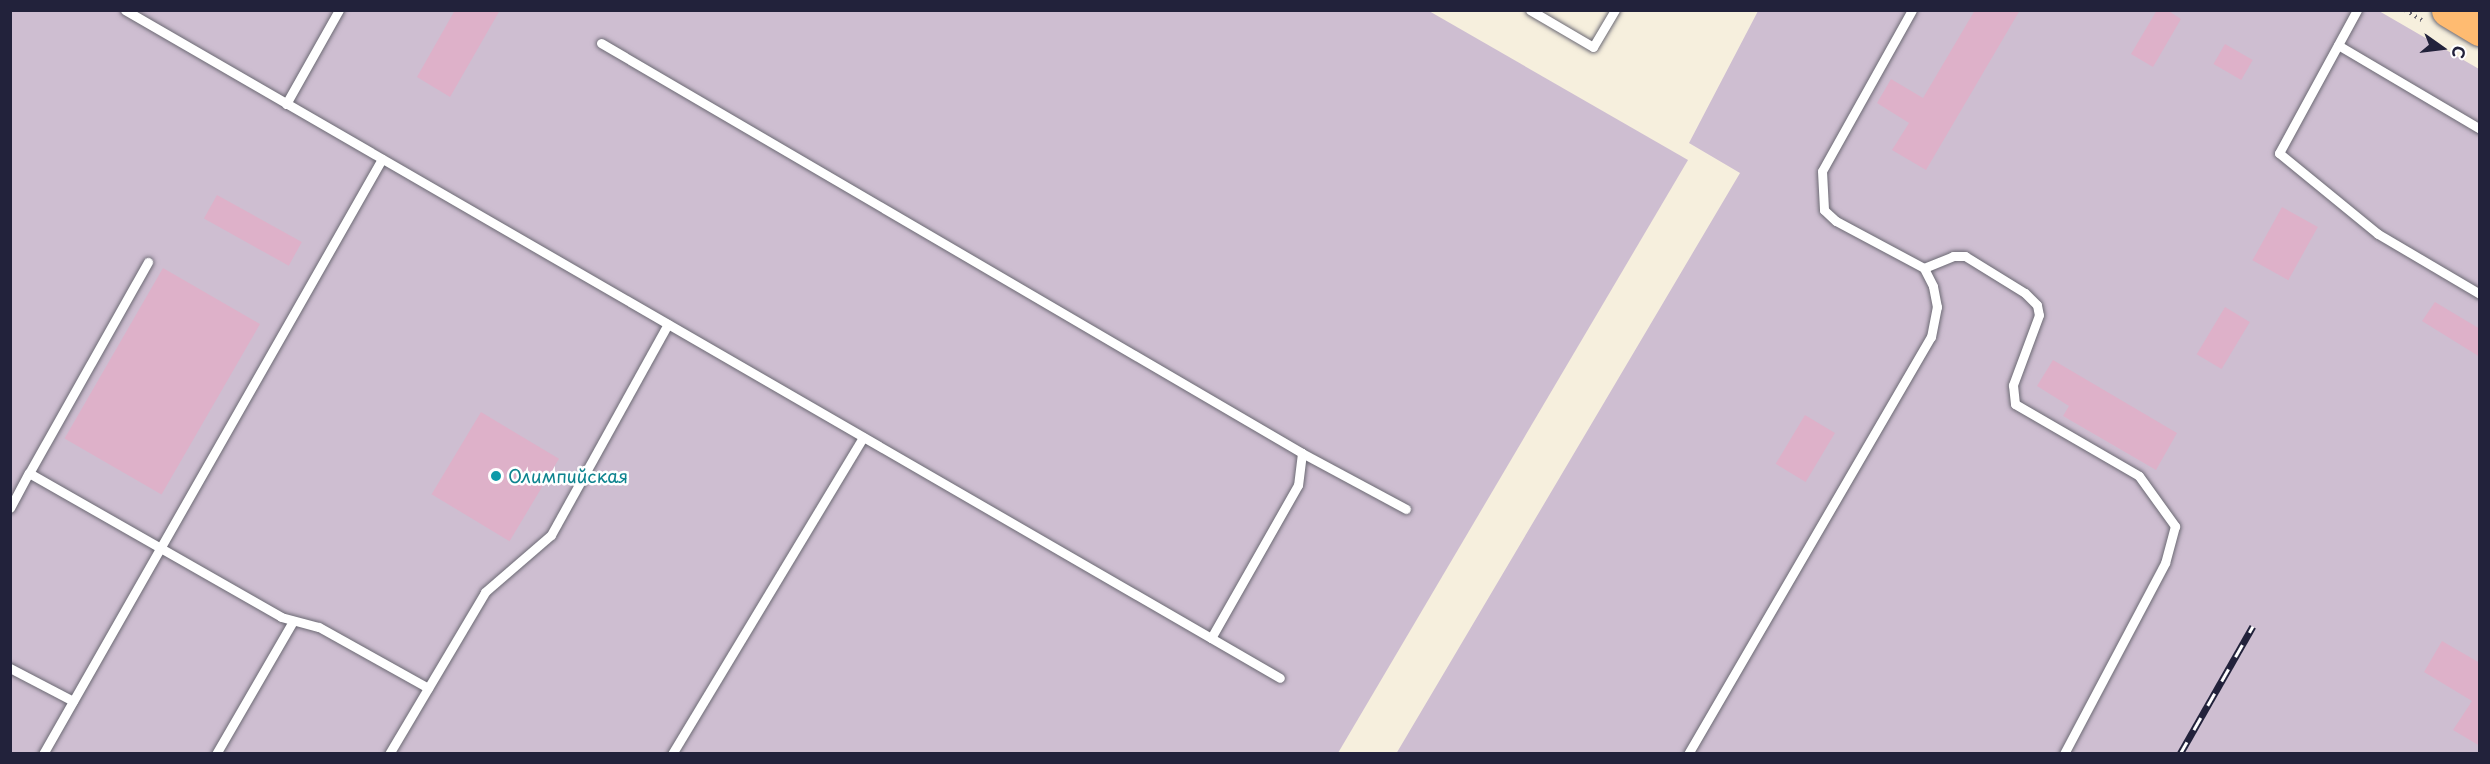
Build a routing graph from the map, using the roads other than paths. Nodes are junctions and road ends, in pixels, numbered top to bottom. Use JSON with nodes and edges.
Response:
{"nodes":[{"id":1,"x":125,"y":10,"type":"edge"},
{"id":2,"x":339,"y":10,"type":"edge"},
{"id":3,"x":1530,"y":10,"type":"edge"},
{"id":4,"x":1616,"y":10,"type":"edge"},
{"id":5,"x":1912,"y":10,"type":"edge"},
{"id":6,"x":2357,"y":10,"type":"edge"},
{"id":7,"x":2448,"y":10,"type":"edge"},
{"id":8,"x":2480,"y":29,"type":"edge"},
{"id":9,"x":601,"y":43,"type":"dead end"},
{"id":10,"x":2338,"y":45,"type":"junction"},
{"id":11,"x":286,"y":104,"type":"junction"},
{"id":12,"x":2480,"y":129,"type":"edge"},
{"id":13,"x":382,"y":159,"type":"junction"},
{"id":14,"x":148,"y":262,"type":"dead end"},
{"id":15,"x":1924,"y":268,"type":"junction"},
{"id":16,"x":2480,"y":294,"type":"edge"},
{"id":17,"x":668,"y":324,"type":"junction"},
{"id":18,"x":863,"y":437,"type":"junction"},
{"id":19,"x":1302,"y":453,"type":"junction"},
{"id":20,"x":29,"y":473,"type":"junction"},
{"id":21,"x":10,"y":508,"type":"edge"},
{"id":22,"x":1406,"y":509,"type":"dead end"},
{"id":23,"x":161,"y":546,"type":"junction"},
{"id":24,"x":293,"y":621,"type":"junction"},
{"id":25,"x":1211,"y":638,"type":"junction"},
{"id":26,"x":10,"y":668,"type":"edge"},
{"id":27,"x":1280,"y":678,"type":"dead end"},
{"id":28,"x":428,"y":688,"type":"junction"},
{"id":29,"x":72,"y":701,"type":"junction"},
{"id":30,"x":43,"y":753,"type":"edge"},
{"id":31,"x":216,"y":753,"type":"edge"},
{"id":32,"x":389,"y":753,"type":"edge"},
{"id":33,"x":672,"y":753,"type":"edge"},
{"id":34,"x":1688,"y":753,"type":"edge"},
{"id":35,"x":2064,"y":753,"type":"edge"}],
"edges":[{"from":1,"to":11,"type":"lane"},
{"from":2,"to":11,"type":"lane"},
{"from":3,"to":4,"type":"lane"},
{"from":5,"to":15,"type":"lane"},
{"from":6,"to":10,"type":"lane"},
{"from":7,"to":8,"type":"highway"},
{"from":9,"to":19,"type":"lane"},
{"from":10,"to":12,"type":"lane"},
{"from":10,"to":16,"type":"lane"},
{"from":11,"to":13,"type":"lane"},
{"from":13,"to":17,"type":"lane"},
{"from":13,"to":23,"type":"lane"},
{"from":14,"to":20,"type":"lane"},
{"from":15,"to":34,"type":"lane"},
{"from":15,"to":35,"type":"lane"},
{"from":17,"to":18,"type":"lane"},
{"from":17,"to":28,"type":"lane"},
{"from":18,"to":25,"type":"lane"},
{"from":18,"to":33,"type":"lane"},
{"from":19,"to":22,"type":"lane"},
{"from":19,"to":25,"type":"lane"},
{"from":20,"to":21,"type":"lane"},
{"from":20,"to":23,"type":"lane"},
{"from":23,"to":24,"type":"lane"},
{"from":23,"to":29,"type":"lane"},
{"from":24,"to":28,"type":"lane"},
{"from":24,"to":31,"type":"lane"},
{"from":25,"to":27,"type":"lane"},
{"from":26,"to":29,"type":"lane"},
{"from":28,"to":32,"type":"lane"},
{"from":29,"to":30,"type":"lane"}]}
